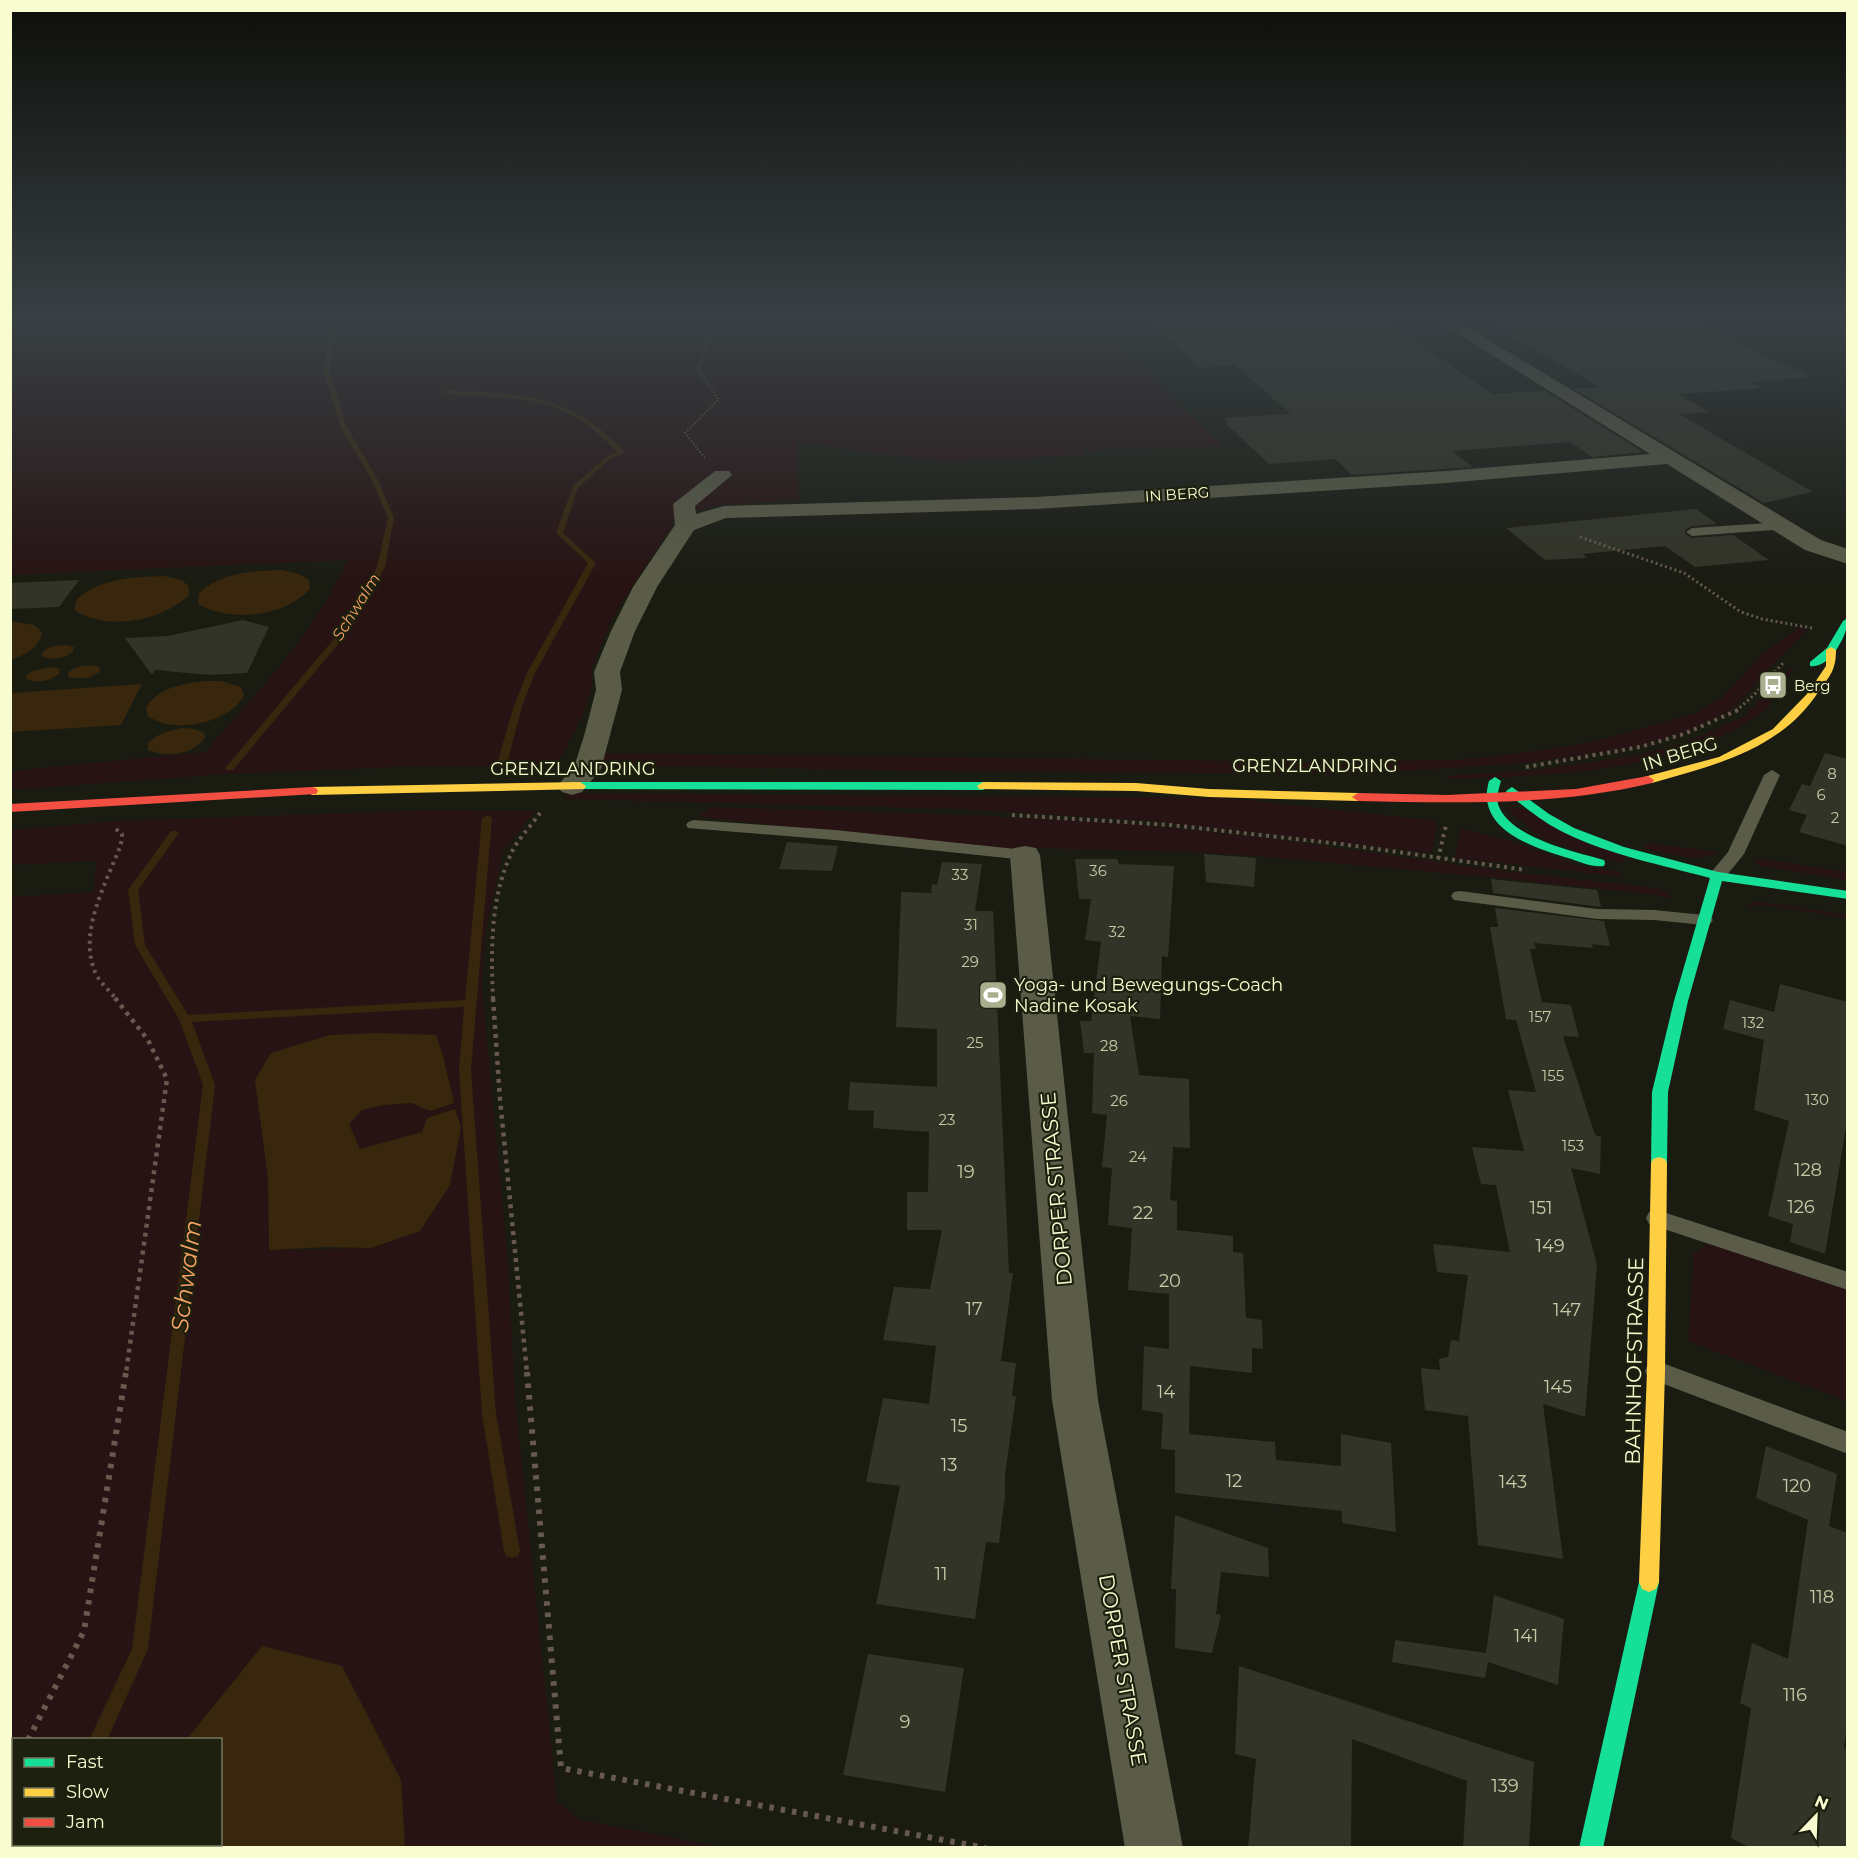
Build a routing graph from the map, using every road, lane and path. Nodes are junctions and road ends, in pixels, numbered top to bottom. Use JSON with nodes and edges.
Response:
{"nodes":[{"id":1,"x":713,"y":405,"type":"edge"},
{"id":2,"x":1582,"y":405,"type":"edge"},
{"id":3,"x":1669,"y":458,"type":"junction"},
{"id":4,"x":722,"y":476,"type":"joint"},
{"id":5,"x":686,"y":525,"type":"junction"},
{"id":6,"x":1782,"y":526,"type":"junction"},
{"id":7,"x":1692,"y":532,"type":"dead end"},
{"id":8,"x":1580,"y":537,"type":"dead end"},
{"id":9,"x":1848,"y":557,"type":"edge"},
{"id":10,"x":1844,"y":627,"type":"edge"},
{"id":11,"x":1831,"y":650,"type":"junction"},
{"id":12,"x":1806,"y":675,"type":"dead end"},
{"id":13,"x":1772,"y":776,"type":"dead end"},
{"id":14,"x":1516,"y":780,"type":"dead end"},
{"id":15,"x":1495,"y":781,"type":"junction"},
{"id":16,"x":1477,"y":782,"type":"dead end"},
{"id":17,"x":1368,"y":783,"type":"dead end"},
{"id":18,"x":572,"y":786,"type":"junction"},
{"id":19,"x":1136,"y":788,"type":"junction"},
{"id":20,"x":1281,"y":795,"type":"junction"},
{"id":21,"x":1522,"y":796,"type":"junction"},
{"id":22,"x":1491,"y":798,"type":"junction"},
{"id":23,"x":10,"y":808,"type":"edge"},
{"id":24,"x":542,"y":811,"type":"dead end"},
{"id":25,"x":1428,"y":813,"type":"dead end"},
{"id":26,"x":1001,"y":814,"type":"dead end"},
{"id":27,"x":1487,"y":823,"type":"dead end"},
{"id":28,"x":694,"y":825,"type":"dead end"},
{"id":29,"x":113,"y":826,"type":"dead end"},
{"id":30,"x":1518,"y":832,"type":"junction"},
{"id":31,"x":1025,"y":855,"type":"joint"},
{"id":32,"x":1611,"y":866,"type":"dead end"},
{"id":33,"x":1530,"y":870,"type":"dead end"},
{"id":34,"x":1650,"y":873,"type":"dead end"},
{"id":35,"x":1717,"y":876,"type":"junction"},
{"id":36,"x":1848,"y":895,"type":"edge"},
{"id":37,"x":1460,"y":896,"type":"dead end"},
{"id":38,"x":1704,"y":920,"type":"junction"},
{"id":39,"x":1657,"y":1218,"type":"junction"},
{"id":40,"x":1848,"y":1281,"type":"edge"},
{"id":41,"x":1656,"y":1371,"type":"junction"},
{"id":42,"x":1848,"y":1443,"type":"edge"},
{"id":43,"x":29,"y":1738,"type":"edge"},
{"id":44,"x":986,"y":1848,"type":"edge"},
{"id":45,"x":1154,"y":1848,"type":"edge"},
{"id":46,"x":1591,"y":1848,"type":"edge"}],
"edges":[{"from":1,"to":4,"type":"path"},
{"from":2,"to":3,"type":"street"},
{"from":3,"to":5,"type":"street","name":"IN BERG"},
{"from":3,"to":6,"type":"street"},
{"from":4,"to":5,"type":"street"},
{"from":5,"to":18,"type":"street"},
{"from":6,"to":7,"type":"lane"},
{"from":6,"to":9,"type":"street"},
{"from":8,"to":10,"type":"path"},
{"from":10,"to":11,"type":"main road","name":"IN BERG"},
{"from":11,"to":12,"type":"main road","name":"IN BERG"},
{"from":11,"to":21,"type":"main road","name":"IN BERG"},
{"from":13,"to":35,"type":"lane"},
{"from":14,"to":15,"type":"main road"},
{"from":15,"to":16,"type":"main road"},
{"from":15,"to":21,"type":"main road"},
{"from":15,"to":22,"type":"main road"},
{"from":17,"to":19,"type":"main road","name":"GRENZLANDRING"},
{"from":18,"to":19,"type":"main road","name":"GRENZLANDRING"},
{"from":18,"to":23,"type":"main road","name":"GRENZLANDRING"},
{"from":19,"to":20,"type":"main road","name":"GRENZLANDRING"},
{"from":20,"to":22,"type":"main road","name":"GRENZLANDRING"},
{"from":20,"to":25,"type":"main road"},
{"from":21,"to":22,"type":"main road","name":"GRENZLANDRING"},
{"from":21,"to":35,"type":"main road"},
{"from":22,"to":30,"type":"main road"},
{"from":24,"to":44,"type":"path"},
{"from":26,"to":33,"type":"path"},
{"from":27,"to":30,"type":"main road"},
{"from":28,"to":31,"type":"lane","name":"DORPER STRASSE"},
{"from":29,"to":43,"type":"path"},
{"from":30,"to":32,"type":"main road"},
{"from":31,"to":45,"type":"street","name":"DORPER STRASSE"},
{"from":34,"to":35,"type":"main road"},
{"from":35,"to":36,"type":"main road"},
{"from":35,"to":38,"type":"main road","name":"BAHNHOFSTRASSE"},
{"from":37,"to":38,"type":"lane"},
{"from":38,"to":39,"type":"main road","name":"BAHNHOFSTRASSE"},
{"from":39,"to":40,"type":"lane"},
{"from":39,"to":41,"type":"main road","name":"BAHNHOFSTRASSE"},
{"from":41,"to":42,"type":"lane"},
{"from":41,"to":46,"type":"main road","name":"BAHNHOFSTRASSE"}]}
